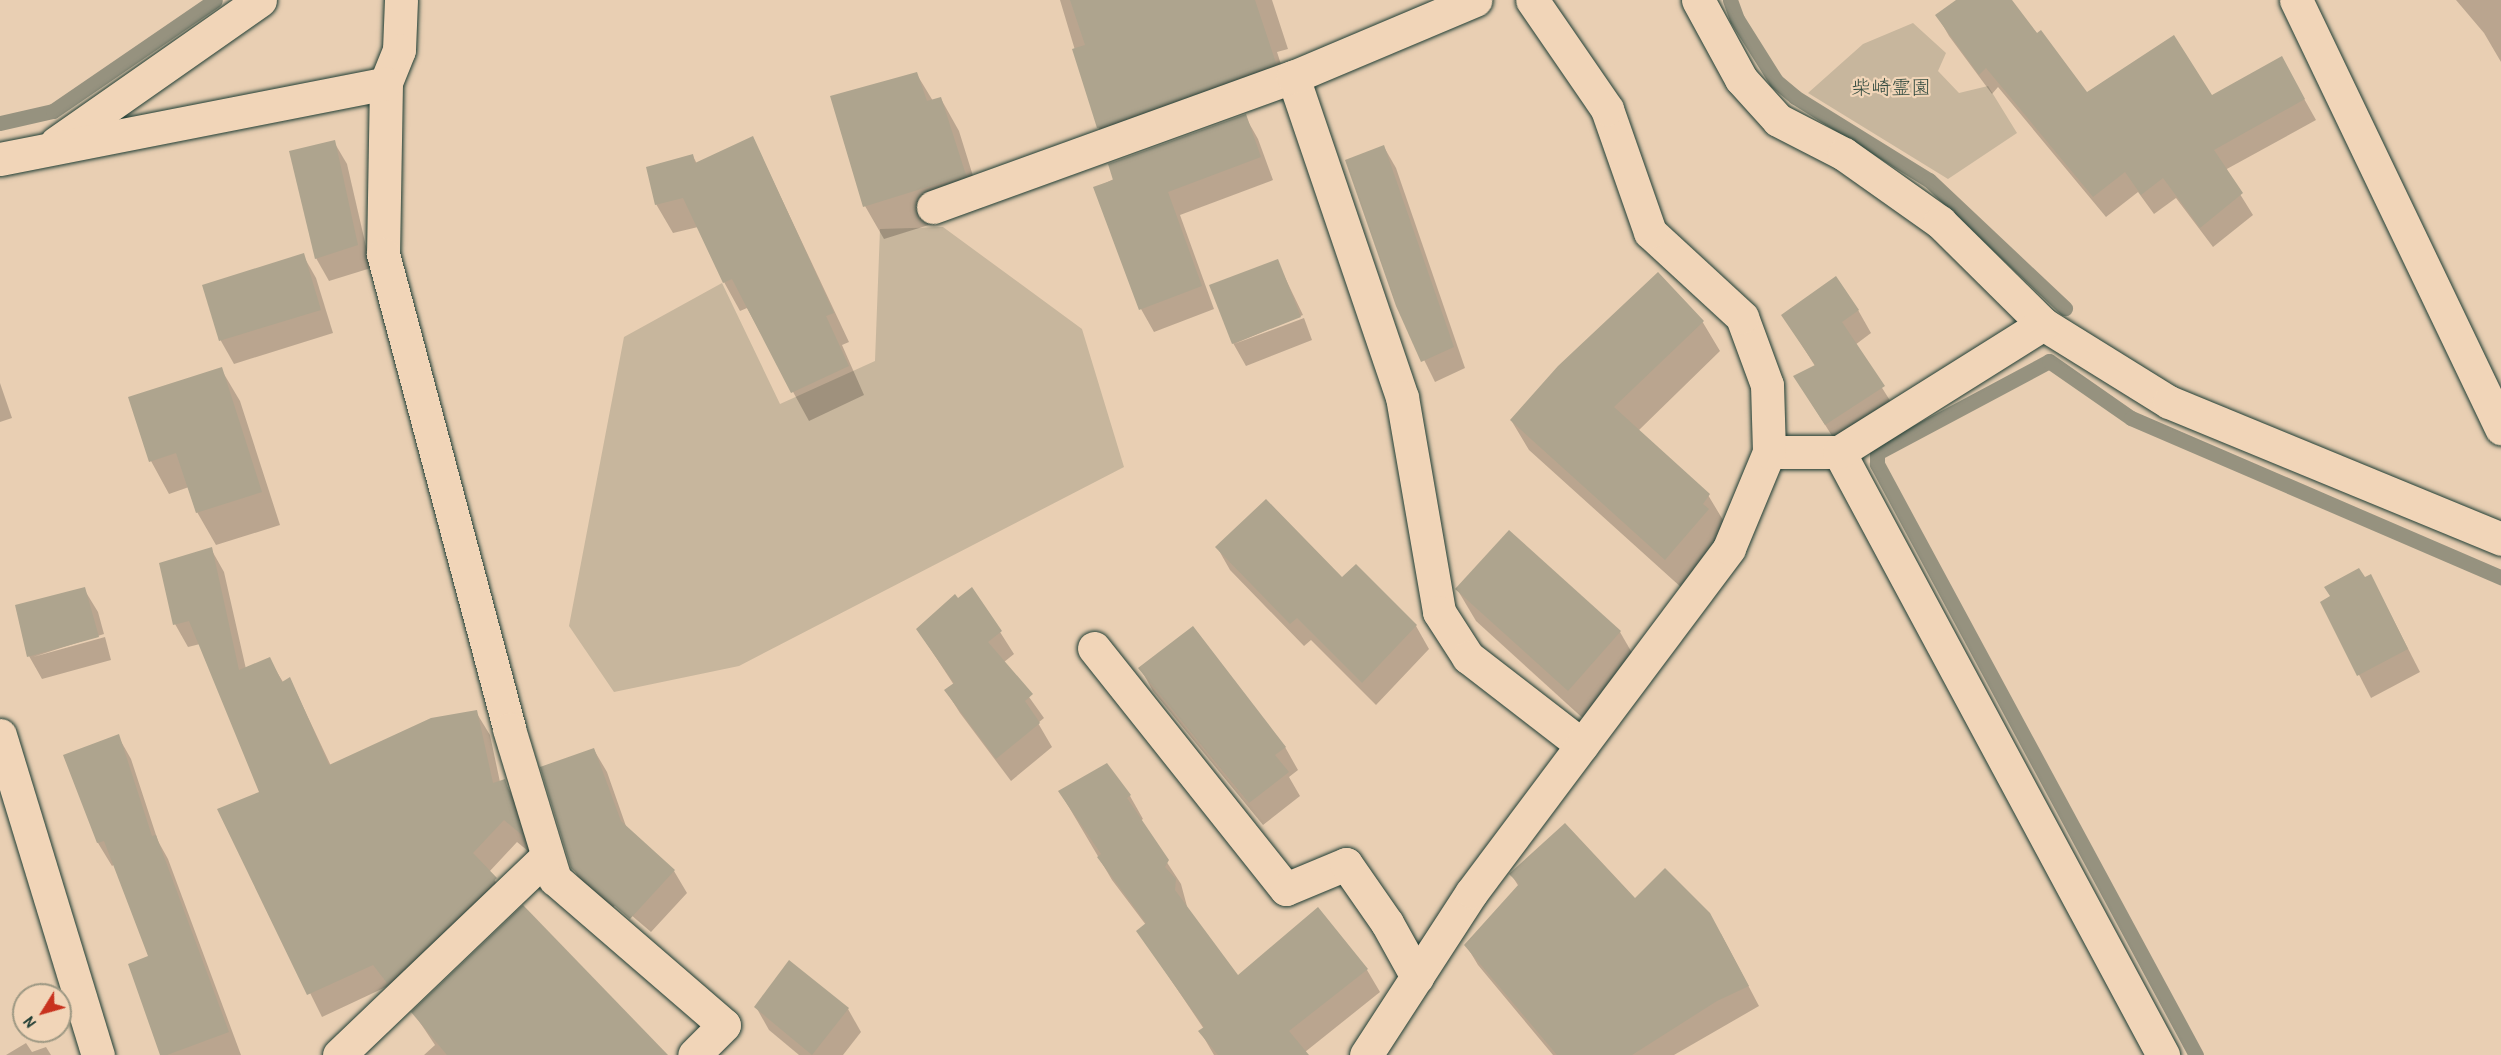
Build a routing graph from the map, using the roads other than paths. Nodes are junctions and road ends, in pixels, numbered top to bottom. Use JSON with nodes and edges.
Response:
{"nodes":[{"id":1,"x":260,"y":0,"type":"edge"},
{"id":2,"x":401,"y":0,"type":"edge"},
{"id":3,"x":1476,"y":0,"type":"edge"},
{"id":4,"x":1532,"y":0,"type":"edge"},
{"id":5,"x":1698,"y":0,"type":"edge"},
{"id":6,"x":2296,"y":0,"type":"edge"},
{"id":7,"x":1293,"y":77,"type":"junction"},
{"id":8,"x":387,"y":83,"type":"junction"},
{"id":9,"x":47,"y":149,"type":"junction"},
{"id":10,"x":0,"y":159,"type":"edge"},
{"id":11,"x":933,"y":207,"type":"dead end"},
{"id":12,"x":2043,"y":324,"type":"junction"},
{"id":13,"x":2501,"y":428,"type":"edge"},
{"id":14,"x":1769,"y":452,"type":"junction"},
{"id":15,"x":1839,"y":452,"type":"junction"},
{"id":16,"x":2501,"y":539,"type":"edge"},
{"id":17,"x":1094,"y":648,"type":"dead end"},
{"id":18,"x":0,"y":735,"type":"edge"},
{"id":19,"x":1582,"y":745,"type":"junction"},
{"id":20,"x":546,"y":858,"type":"junction"},
{"id":21,"x":1417,"y":977,"type":"junction"},
{"id":22,"x":98,"y":1055,"type":"edge"},
{"id":23,"x":339,"y":1055,"type":"edge"},
{"id":24,"x":694,"y":1055,"type":"edge"},
{"id":25,"x":1366,"y":1055,"type":"edge"},
{"id":26,"x":2163,"y":1055,"type":"edge"}],
"edges":[{"from":1,"to":9,"type":"street"},
{"from":2,"to":8,"type":"street"},
{"from":3,"to":7,"type":"street"},
{"from":4,"to":14,"type":"street"},
{"from":5,"to":12,"type":"street"},
{"from":6,"to":13,"type":"street"},
{"from":7,"to":11,"type":"street"},
{"from":7,"to":19,"type":"street"},
{"from":8,"to":9,"type":"street"},
{"from":8,"to":20,"type":"street"},
{"from":9,"to":10,"type":"street"},
{"from":12,"to":15,"type":"street"},
{"from":12,"to":16,"type":"street"},
{"from":14,"to":15,"type":"street"},
{"from":14,"to":19,"type":"street"},
{"from":15,"to":26,"type":"street"},
{"from":17,"to":21,"type":"street"},
{"from":18,"to":22,"type":"street"},
{"from":19,"to":21,"type":"street"},
{"from":20,"to":23,"type":"street"},
{"from":20,"to":24,"type":"street"},
{"from":21,"to":25,"type":"street"}]}
